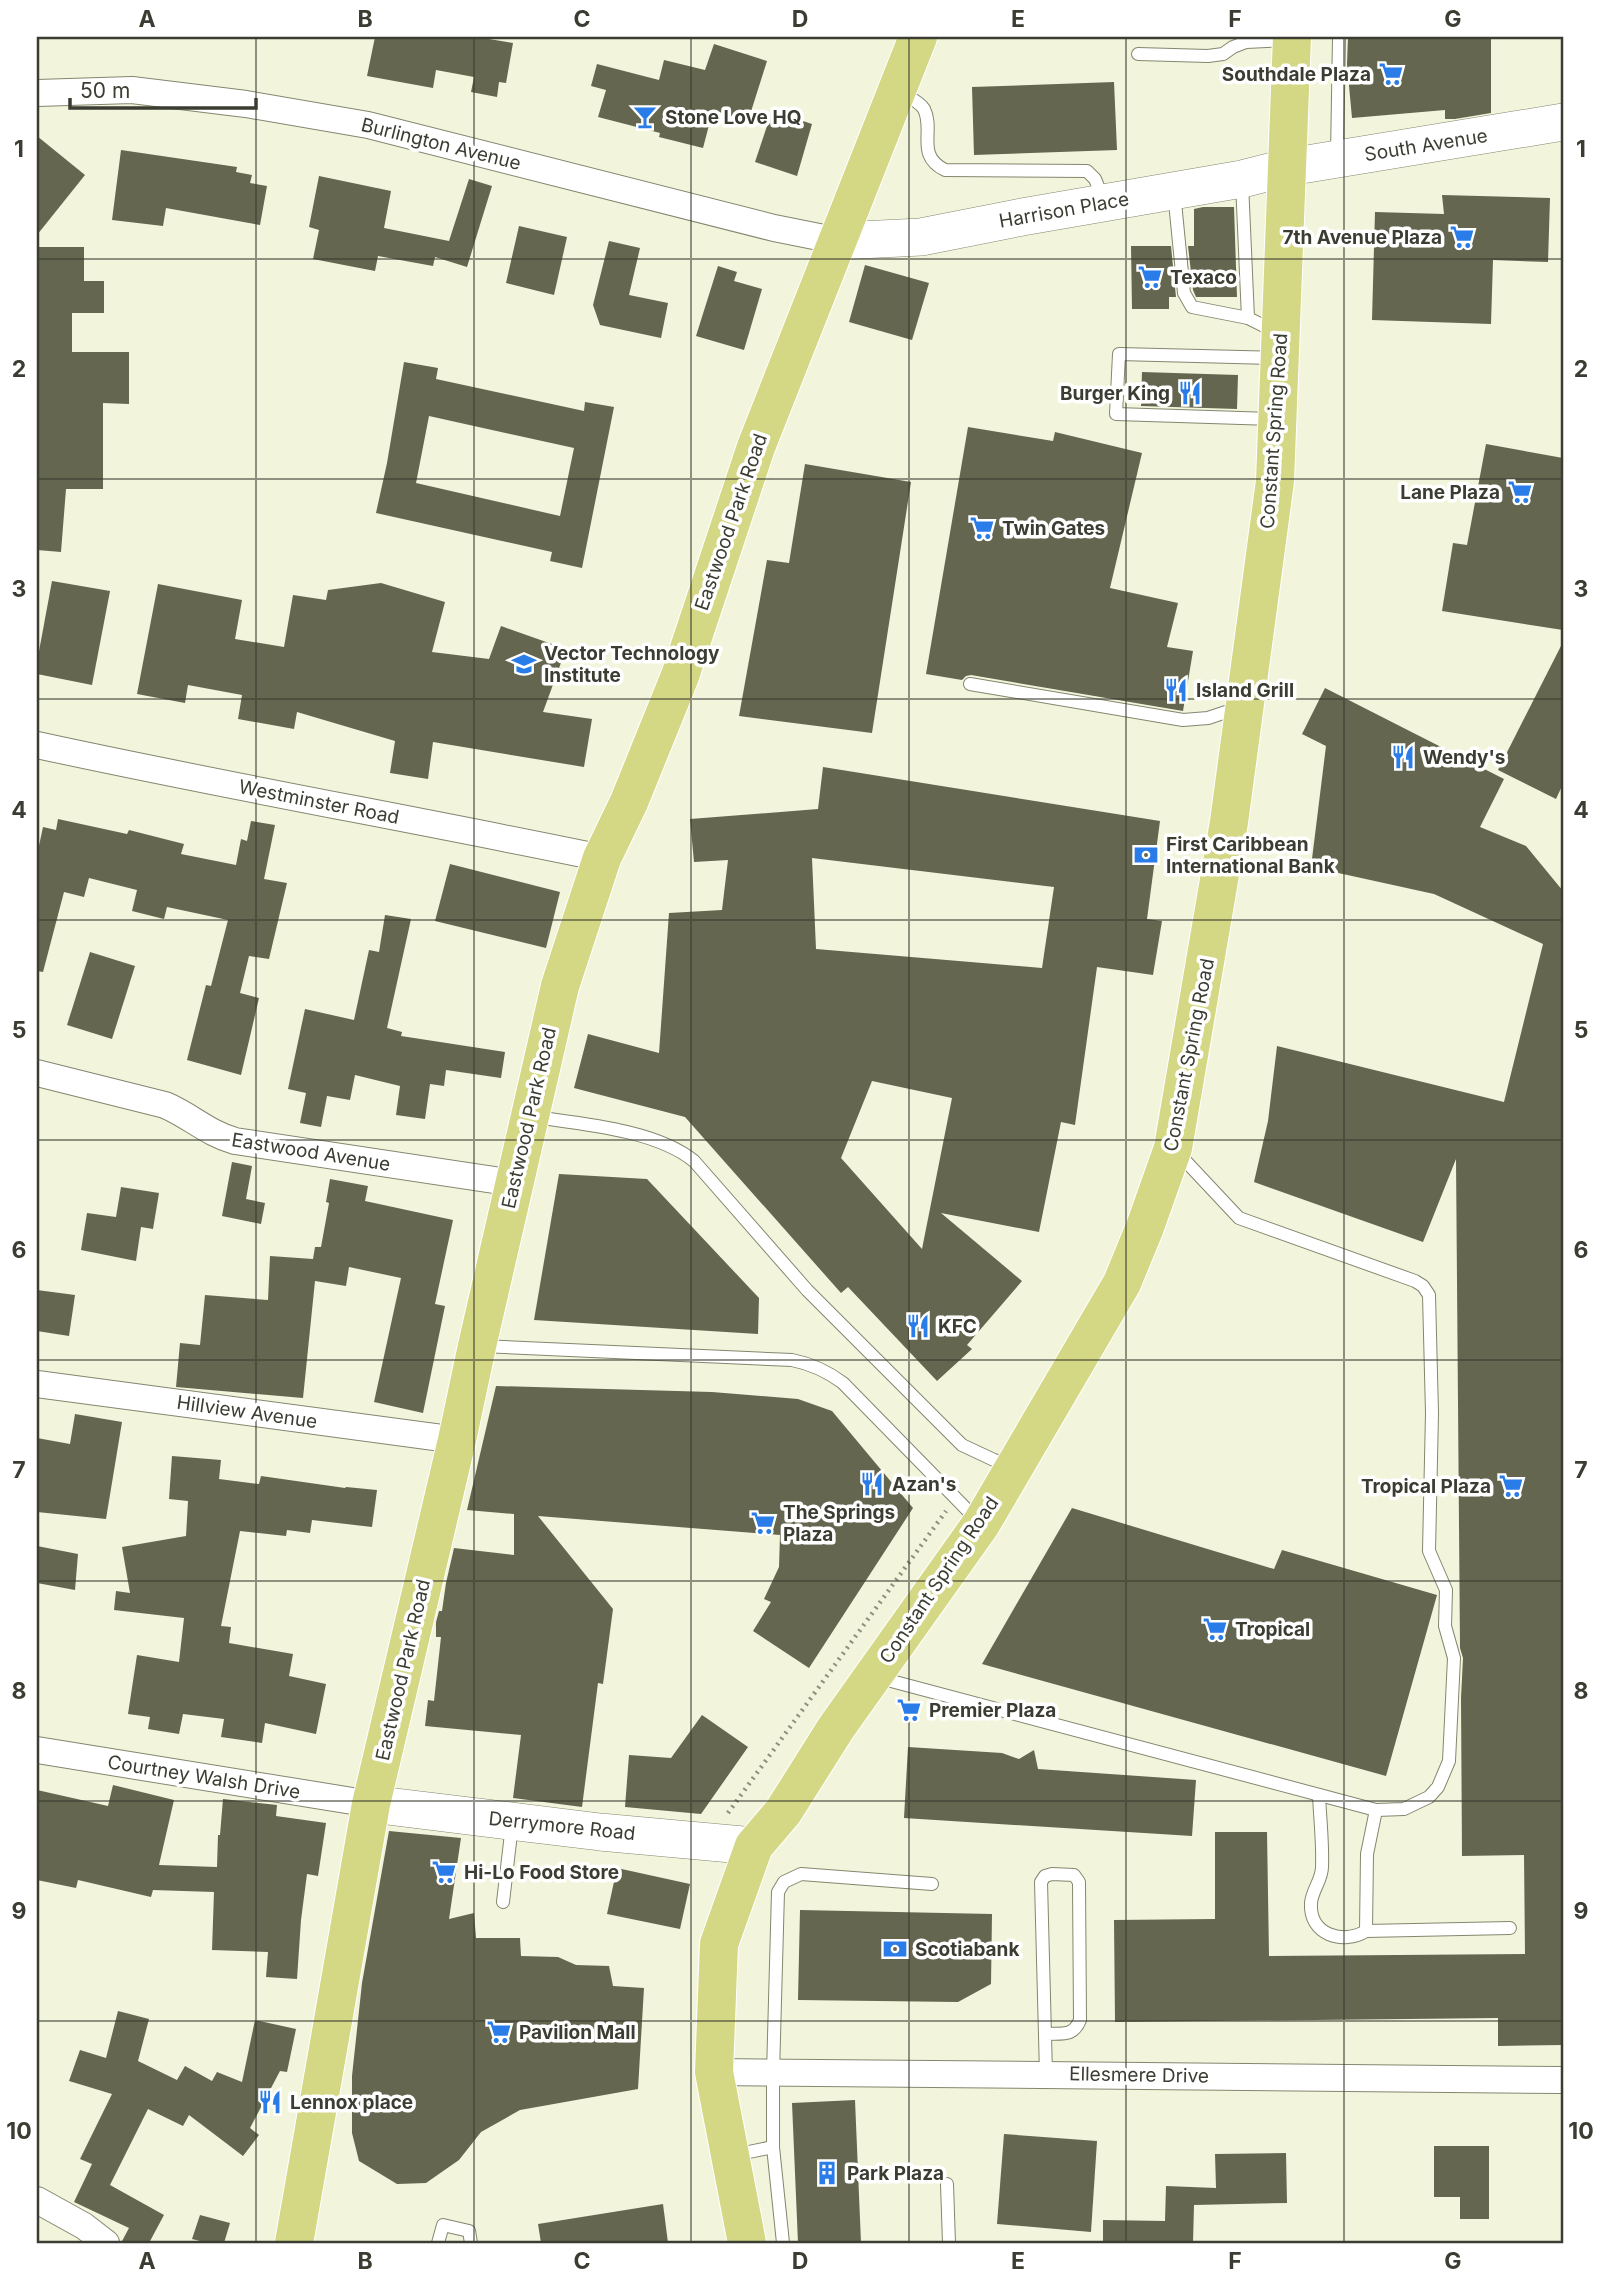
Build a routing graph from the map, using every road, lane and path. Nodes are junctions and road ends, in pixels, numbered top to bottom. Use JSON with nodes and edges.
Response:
{"nodes":[{"id":1,"x":918,"y":37,"type":"edge"},
{"id":2,"x":1339,"y":37,"type":"edge"},
{"id":3,"x":1292,"y":38,"type":"edge"},
{"id":4,"x":1138,"y":54,"type":"dead end"},
{"id":5,"x":897,"y":91,"type":"junction"},
{"id":6,"x":37,"y":93,"type":"edge"},
{"id":7,"x":1563,"y":122,"type":"edge"},
{"id":8,"x":1337,"y":159,"type":"junction"},
{"id":9,"x":1289,"y":167,"type":"junction"},
{"id":10,"x":1242,"y":179,"type":"junction"},
{"id":11,"x":1174,"y":190,"type":"junction"},
{"id":12,"x":1104,"y":202,"type":"junction"},
{"id":13,"x":839,"y":241,"type":"junction"},
{"id":14,"x":1270,"y":337,"type":"junction"},
{"id":15,"x":1278,"y":420,"type":"junction"},
{"id":16,"x":970,"y":684,"type":"dead end"},
{"id":17,"x":1245,"y":705,"type":"junction"},
{"id":18,"x":37,"y":745,"type":"edge"},
{"id":19,"x":602,"y":858,"type":"junction"},
{"id":20,"x":37,"y":1073,"type":"edge"},
{"id":21,"x":530,"y":1116,"type":"junction"},
{"id":22,"x":1173,"y":1148,"type":"junction"},
{"id":23,"x":514,"y":1183,"type":"junction"},
{"id":24,"x":477,"y":1346,"type":"junction"},
{"id":25,"x":37,"y":1384,"type":"edge"},
{"id":26,"x":457,"y":1440,"type":"junction"},
{"id":27,"x":1016,"y":1464,"type":"junction"},
{"id":28,"x":981,"y":1524,"type":"junction"},
{"id":29,"x":874,"y":1676,"type":"junction"},
{"id":30,"x":37,"y":1750,"type":"edge"},
{"id":31,"x":1319,"y":1795,"type":"junction"},
{"id":32,"x":371,"y":1804,"type":"junction"},
{"id":33,"x":1376,"y":1810,"type":"junction"},
{"id":34,"x":512,"y":1821,"type":"junction"},
{"id":35,"x":754,"y":1846,"type":"junction"},
{"id":36,"x":932,"y":1884,"type":"dead end"},
{"id":37,"x":503,"y":1902,"type":"dead end"},
{"id":38,"x":1510,"y":1928,"type":"dead end"},
{"id":39,"x":1366,"y":1931,"type":"junction"},
{"id":40,"x":1046,"y":2034,"type":"junction"},
{"id":41,"x":715,"y":2072,"type":"junction"},
{"id":42,"x":773,"y":2073,"type":"junction"},
{"id":43,"x":1046,"y":2074,"type":"junction"},
{"id":44,"x":1563,"y":2080,"type":"edge"},
{"id":45,"x":773,"y":2147,"type":"junction"},
{"id":46,"x":730,"y":2156,"type":"junction"},
{"id":47,"x":947,"y":2184,"type":"dead end"},
{"id":48,"x":37,"y":2200,"type":"edge"},
{"id":49,"x":106,"y":2243,"type":"edge"},
{"id":50,"x":294,"y":2243,"type":"edge"},
{"id":51,"x":438,"y":2243,"type":"edge"},
{"id":52,"x":471,"y":2243,"type":"edge"},
{"id":53,"x":747,"y":2243,"type":"edge"},
{"id":54,"x":783,"y":2243,"type":"edge"},
{"id":55,"x":949,"y":2243,"type":"edge"}],
"edges":[{"from":1,"to":5,"type":"main road","name":"Eastwood Park Road"},
{"from":2,"to":8,"type":"lane"},
{"from":3,"to":4,"type":"lane"},
{"from":3,"to":9,"type":"main road","name":"Constant Spring Road"},
{"from":5,"to":12,"type":"lane"},
{"from":5,"to":13,"type":"main road","name":"Eastwood Park Road"},
{"from":6,"to":13,"type":"street","name":"Burlington Avenue"},
{"from":7,"to":8,"type":"main road","name":"South Avenue"},
{"from":8,"to":9,"type":"main road","name":"South Avenue"},
{"from":9,"to":10,"type":"main road","name":"Harrison Place"},
{"from":9,"to":14,"type":"main road","name":"Constant Spring Road"},
{"from":10,"to":11,"type":"main road","name":"Harrison Place"},
{"from":10,"to":14,"type":"lane"},
{"from":11,"to":12,"type":"main road","name":"Harrison Place"},
{"from":11,"to":14,"type":"lane"},
{"from":12,"to":13,"type":"main road","name":"Harrison Place"},
{"from":13,"to":19,"type":"main road","name":"Eastwood Park Road"},
{"from":14,"to":15,"type":"main road","name":"Constant Spring Road"},
{"from":14,"to":15,"type":"lane"},
{"from":15,"to":17,"type":"main road","name":"Constant Spring Road"},
{"from":16,"to":17,"type":"lane"},
{"from":17,"to":22,"type":"main road","name":"Constant Spring Road"},
{"from":18,"to":19,"type":"street","name":"Westminster Road"},
{"from":19,"to":21,"type":"main road","name":"Eastwood Park Road"},
{"from":20,"to":23,"type":"street","name":"Eastwood Avenue"},
{"from":21,"to":23,"type":"main road","name":"Eastwood Park Road"},
{"from":21,"to":27,"type":"lane"},
{"from":22,"to":27,"type":"main road","name":"Constant Spring Road"},
{"from":22,"to":33,"type":"lane"},
{"from":23,"to":24,"type":"main road","name":"Eastwood Park Road"},
{"from":24,"to":26,"type":"main road","name":"Eastwood Park Road"},
{"from":24,"to":28,"type":"lane"},
{"from":25,"to":26,"type":"street","name":"Hillview Avenue"},
{"from":26,"to":32,"type":"main road","name":"Eastwood Park Road"},
{"from":27,"to":28,"type":"main road","name":"Constant Spring Road"},
{"from":28,"to":29,"type":"main road","name":"Constant Spring Road"},
{"from":29,"to":31,"type":"lane"},
{"from":29,"to":35,"type":"main road","name":"Constant Spring Road"},
{"from":30,"to":32,"type":"street","name":"Courtney Walsh Drive"},
{"from":31,"to":33,"type":"lane"},
{"from":31,"to":39,"type":"lane"},
{"from":32,"to":34,"type":"main road","name":"Derrymore Road"},
{"from":32,"to":50,"type":"main road","name":"Eastwood Park Road"},
{"from":33,"to":39,"type":"lane"},
{"from":34,"to":35,"type":"main road","name":"Derrymore Road"},
{"from":34,"to":37,"type":"lane"},
{"from":35,"to":41,"type":"main road","name":"Constant Spring Road"},
{"from":36,"to":42,"type":"lane"},
{"from":38,"to":39,"type":"lane"},
{"from":40,"to":40,"type":"lane"},
{"from":40,"to":43,"type":"lane"},
{"from":41,"to":42,"type":"street","name":"Ellesmere Drive"},
{"from":41,"to":46,"type":"main road","name":"Constant Spring Road"},
{"from":42,"to":43,"type":"street","name":"Ellesmere Drive"},
{"from":42,"to":45,"type":"lane"},
{"from":43,"to":44,"type":"street","name":"Ellesmere Drive"},
{"from":45,"to":46,"type":"lane"},
{"from":45,"to":54,"type":"lane"},
{"from":46,"to":53,"type":"main road","name":"Constant Spring Road"},
{"from":47,"to":55,"type":"lane"},
{"from":48,"to":49,"type":"street"},
{"from":51,"to":52,"type":"lane"}]}
